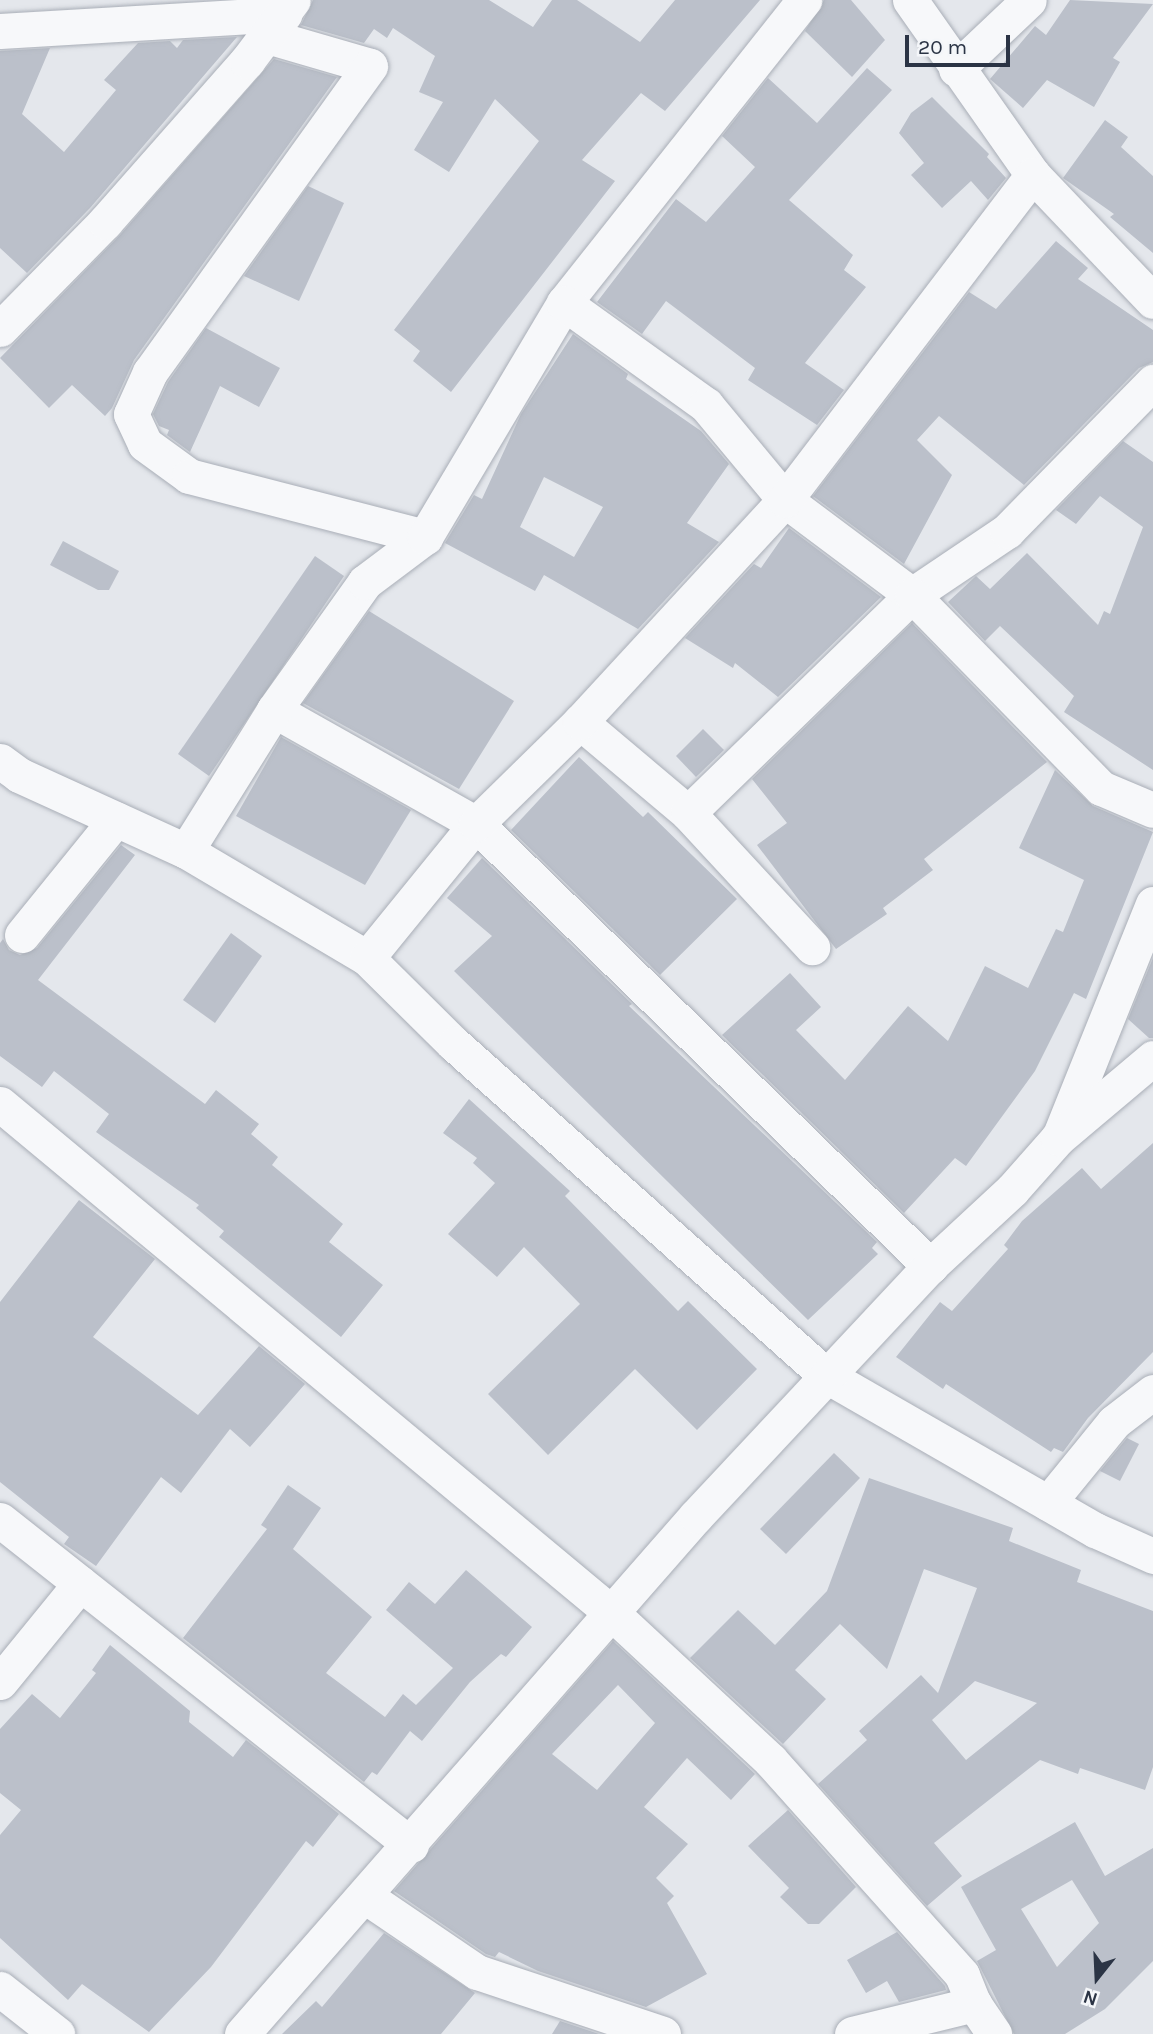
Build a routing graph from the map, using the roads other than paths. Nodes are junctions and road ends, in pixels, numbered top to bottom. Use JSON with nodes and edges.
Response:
{"nodes":[{"id":1,"x":804,"y":0,"type":"edge"},
{"id":2,"x":910,"y":0,"type":"edge"},
{"id":3,"x":1029,"y":0,"type":"edge"},
{"id":4,"x":281,"y":17,"type":"edge"},
{"id":5,"x":0,"y":30,"type":"edge"},
{"id":6,"x":956,"y":69,"type":"junction"},
{"id":7,"x":1033,"y":175,"type":"junction"},
{"id":8,"x":1153,"y":300,"type":"edge"},
{"id":9,"x":565,"y":303,"type":"junction"},
{"id":10,"x":3,"y":314,"type":"edge"},
{"id":11,"x":1153,"y":382,"type":"edge"},
{"id":12,"x":785,"y":500,"type":"junction"},
{"id":13,"x":425,"y":537,"type":"junction"},
{"id":14,"x":912,"y":595,"type":"junction"},
{"id":15,"x":274,"y":710,"type":"junction"},
{"id":16,"x":580,"y":722,"type":"junction"},
{"id":17,"x":0,"y":761,"type":"edge"},
{"id":18,"x":1153,"y":810,"type":"edge"},
{"id":19,"x":688,"y":813,"type":"junction"},
{"id":20,"x":116,"y":819,"type":"junction"},
{"id":21,"x":476,"y":824,"type":"junction"},
{"id":22,"x":186,"y":851,"type":"junction"},
{"id":23,"x":1153,"y":904,"type":"edge"},
{"id":24,"x":22,"y":935,"type":"dead end"},
{"id":25,"x":812,"y":947,"type":"dead end"},
{"id":26,"x":367,"y":958,"type":"junction"},
{"id":27,"x":1153,"y":1059,"type":"edge"},
{"id":28,"x":0,"y":1104,"type":"edge"},
{"id":29,"x":1058,"y":1138,"type":"junction"},
{"id":30,"x":930,"y":1266,"type":"junction"},
{"id":31,"x":827,"y":1376,"type":"junction"},
{"id":32,"x":1153,"y":1392,"type":"edge"},
{"id":33,"x":1048,"y":1503,"type":"junction"},
{"id":34,"x":0,"y":1520,"type":"edge"},
{"id":35,"x":1153,"y":1556,"type":"edge"},
{"id":36,"x":80,"y":1584,"type":"junction"},
{"id":37,"x":614,"y":1615,"type":"junction"},
{"id":38,"x":0,"y":1682,"type":"edge"},
{"id":39,"x":411,"y":1844,"type":"junction"},
{"id":40,"x":365,"y":1896,"type":"junction"},
{"id":41,"x":0,"y":1989,"type":"edge"},
{"id":42,"x":974,"y":2004,"type":"junction"},
{"id":43,"x":57,"y":2034,"type":"edge"},
{"id":44,"x":242,"y":2034,"type":"edge"},
{"id":45,"x":663,"y":2034,"type":"edge"},
{"id":46,"x":852,"y":2034,"type":"edge"},
{"id":47,"x":994,"y":2034,"type":"edge"}],
"edges":[{"from":1,"to":9,"type":"street"},
{"from":2,"to":6,"type":"street"},
{"from":3,"to":6,"type":"street"},
{"from":4,"to":5,"type":"street"},
{"from":4,"to":10,"type":"street"},
{"from":4,"to":13,"type":"street"},
{"from":6,"to":7,"type":"street"},
{"from":7,"to":8,"type":"street"},
{"from":7,"to":12,"type":"street"},
{"from":9,"to":12,"type":"street"},
{"from":9,"to":13,"type":"street"},
{"from":11,"to":14,"type":"street"},
{"from":12,"to":14,"type":"street"},
{"from":12,"to":16,"type":"street"},
{"from":13,"to":15,"type":"street"},
{"from":14,"to":18,"type":"street"},
{"from":14,"to":19,"type":"street"},
{"from":15,"to":21,"type":"street"},
{"from":15,"to":22,"type":"street"},
{"from":16,"to":19,"type":"street"},
{"from":16,"to":21,"type":"street"},
{"from":17,"to":20,"type":"street"},
{"from":19,"to":25,"type":"street"},
{"from":20,"to":22,"type":"street"},
{"from":20,"to":24,"type":"street"},
{"from":21,"to":26,"type":"street"},
{"from":21,"to":30,"type":"street"},
{"from":22,"to":26,"type":"street"},
{"from":23,"to":29,"type":"street"},
{"from":26,"to":31,"type":"street"},
{"from":27,"to":29,"type":"street"},
{"from":28,"to":37,"type":"street"},
{"from":29,"to":30,"type":"street"},
{"from":30,"to":31,"type":"street"},
{"from":31,"to":33,"type":"street"},
{"from":31,"to":37,"type":"street"},
{"from":32,"to":33,"type":"street"},
{"from":33,"to":35,"type":"street"},
{"from":34,"to":36,"type":"street"},
{"from":36,"to":38,"type":"street"},
{"from":36,"to":39,"type":"street"},
{"from":37,"to":39,"type":"street"},
{"from":37,"to":42,"type":"street"},
{"from":39,"to":40,"type":"street"},
{"from":40,"to":44,"type":"street"},
{"from":40,"to":45,"type":"street"},
{"from":41,"to":43,"type":"street"},
{"from":42,"to":46,"type":"street"},
{"from":42,"to":47,"type":"street"}]}
